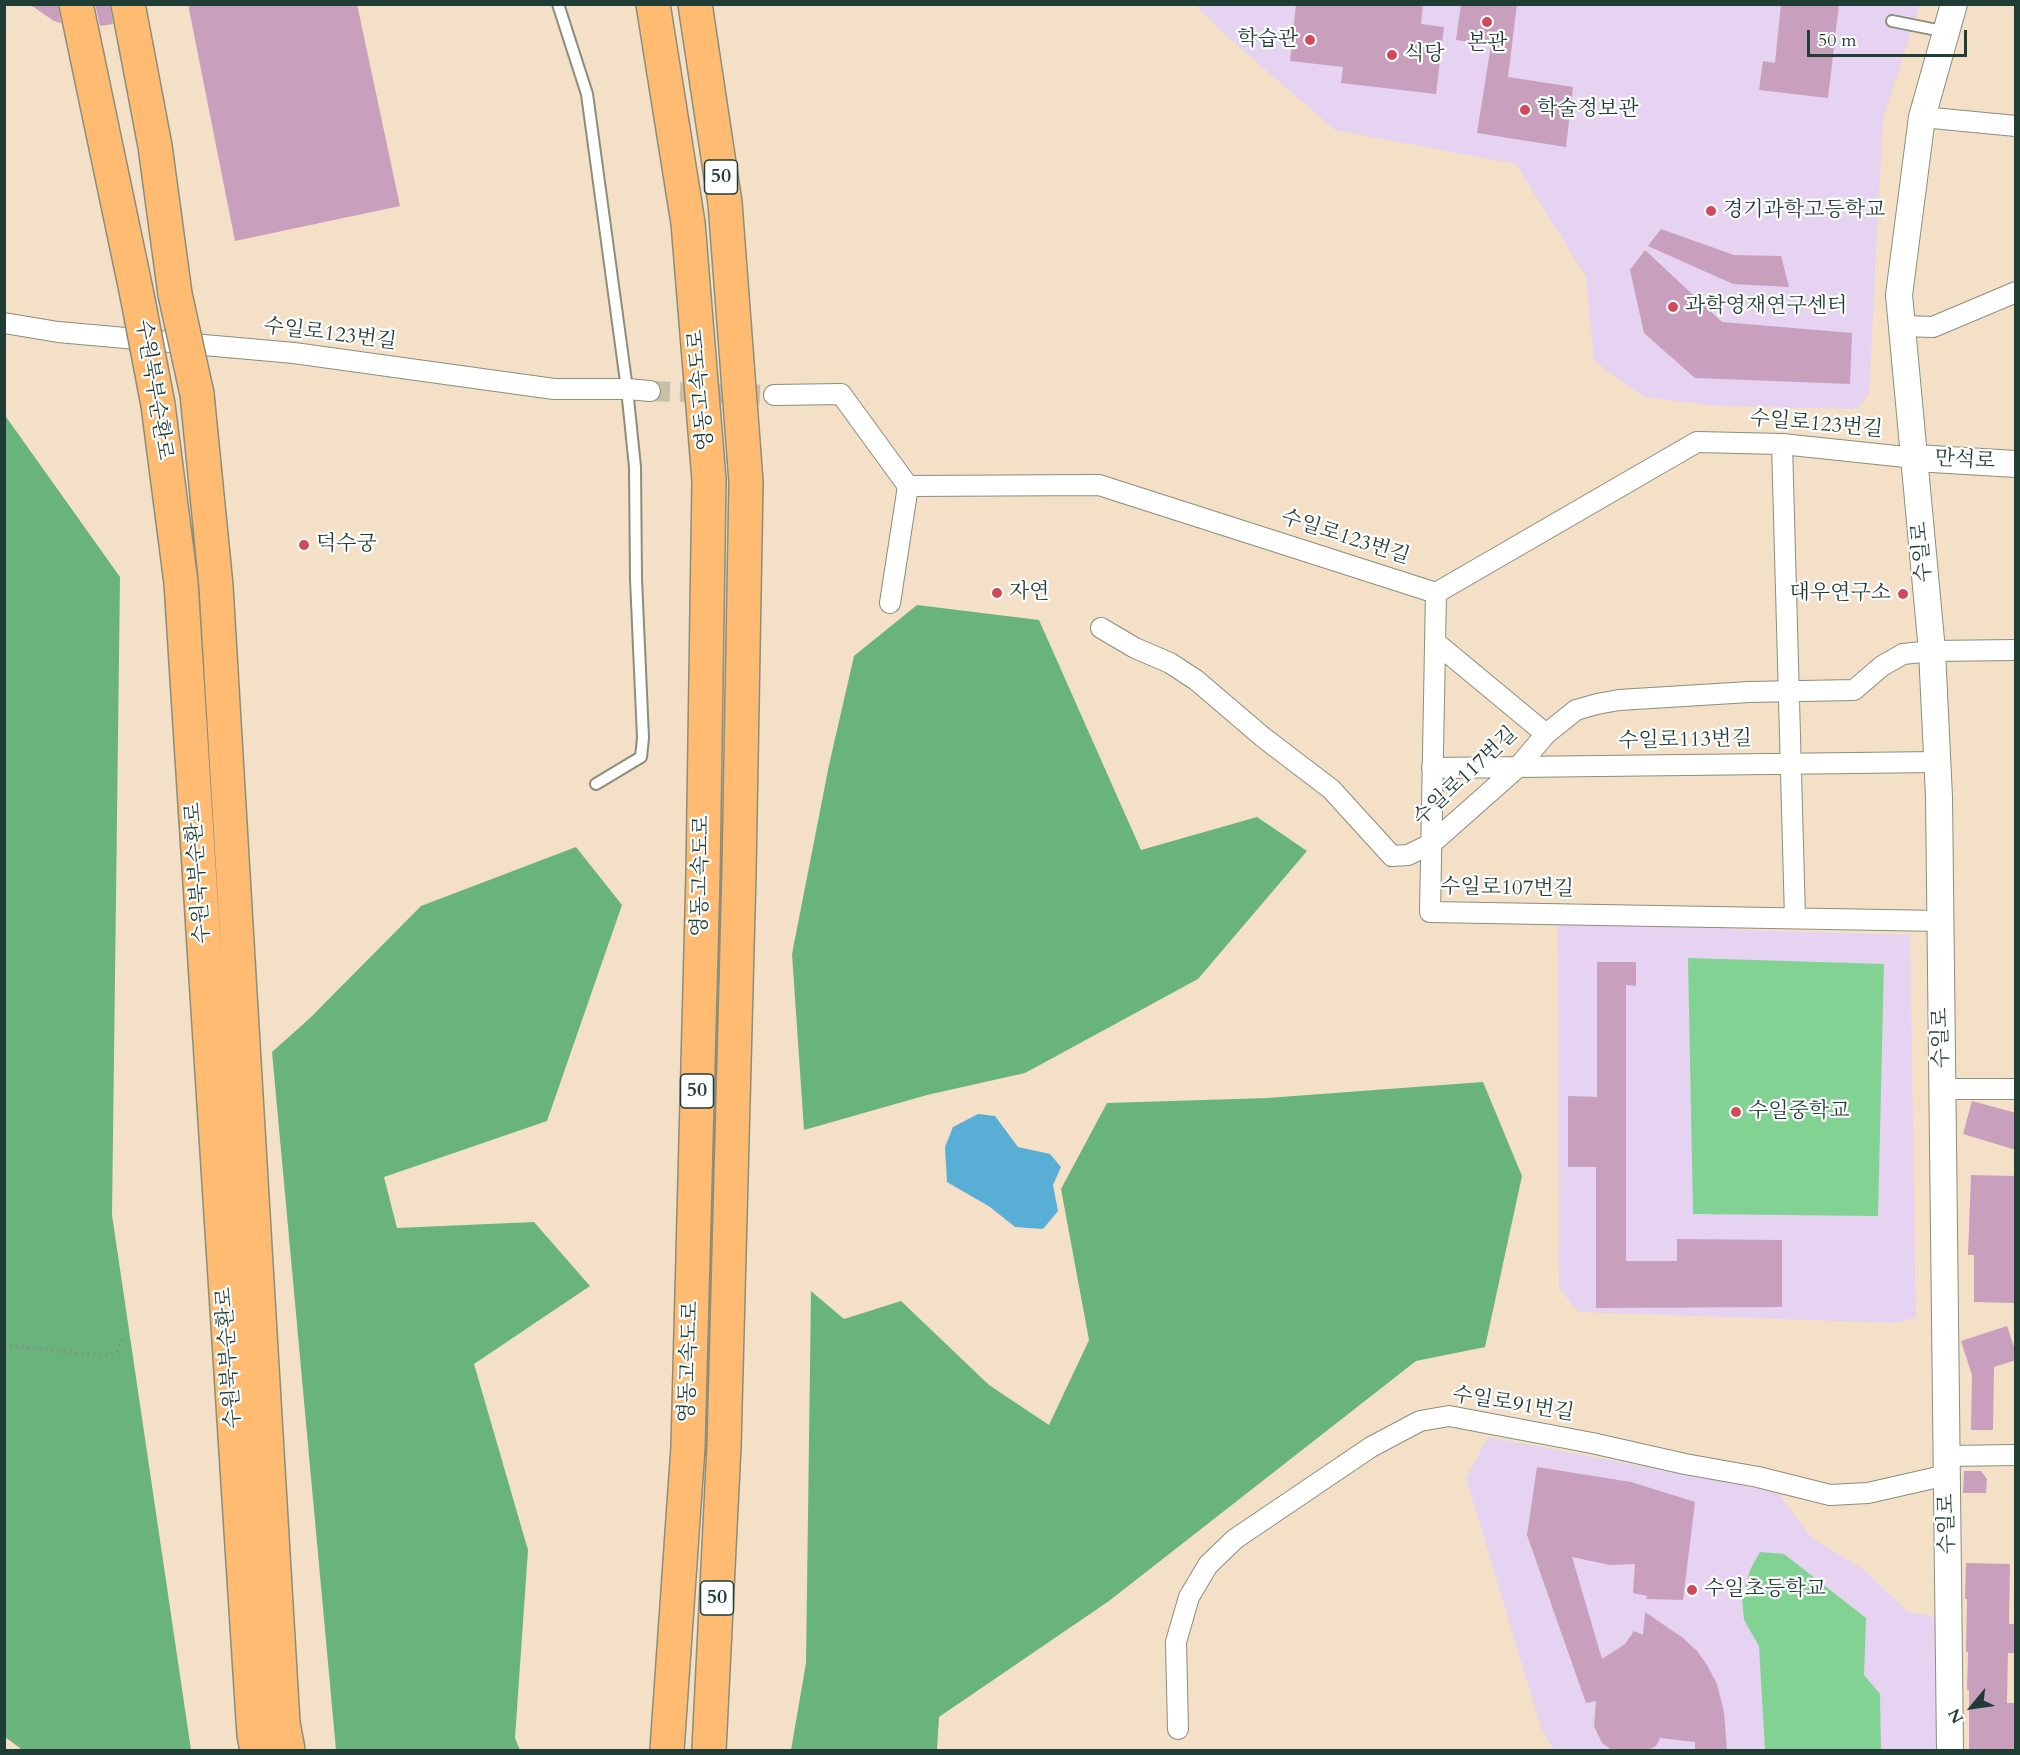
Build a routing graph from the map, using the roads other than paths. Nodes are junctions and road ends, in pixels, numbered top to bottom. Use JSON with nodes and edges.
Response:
{"nodes":[{"id":1,"x":76,"y":4,"type":"edge"},
{"id":2,"x":128,"y":4,"type":"edge"},
{"id":3,"x":558,"y":4,"type":"edge"},
{"id":4,"x":653,"y":4,"type":"edge"},
{"id":5,"x":695,"y":4,"type":"edge"},
{"id":6,"x":1954,"y":4,"type":"edge"},
{"id":7,"x":1892,"y":21,"type":"dead end"},
{"id":8,"x":1947,"y":32,"type":"junction"},
{"id":9,"x":1922,"y":117,"type":"junction"},
{"id":10,"x":2016,"y":126,"type":"edge"},
{"id":11,"x":2016,"y":292,"type":"edge"},
{"id":12,"x":4,"y":323,"type":"edge"},
{"id":13,"x":1902,"y":326,"type":"junction"},
{"id":14,"x":627,"y":389,"type":"junction"},
{"id":15,"x":650,"y":391,"type":"tunnel mouth"},
{"id":16,"x":774,"y":395,"type":"tunnel mouth"},
{"id":17,"x":1782,"y":444,"type":"junction"},
{"id":18,"x":1915,"y":458,"type":"junction"},
{"id":19,"x":2016,"y":464,"type":"edge"},
{"id":20,"x":908,"y":486,"type":"junction"},
{"id":21,"x":1436,"y":593,"type":"junction"},
{"id":22,"x":890,"y":603,"type":"dead end"},
{"id":23,"x":1101,"y":628,"type":"dead end"},
{"id":24,"x":1435,"y":642,"type":"junction"},
{"id":25,"x":2016,"y":650,"type":"edge"},
{"id":26,"x":1932,"y":651,"type":"junction"},
{"id":27,"x":1789,"y":692,"type":"junction"},
{"id":28,"x":1546,"y":734,"type":"junction"},
{"id":29,"x":1938,"y":762,"type":"junction"},
{"id":30,"x":1791,"y":764,"type":"junction"},
{"id":31,"x":1518,"y":767,"type":"junction"},
{"id":32,"x":1432,"y":768,"type":"junction"},
{"id":33,"x":596,"y":784,"type":"dead end"},
{"id":34,"x":1431,"y":844,"type":"junction"},
{"id":35,"x":1795,"y":918,"type":"junction"},
{"id":36,"x":1941,"y":921,"type":"junction"},
{"id":37,"x":1943,"y":1089,"type":"junction"},
{"id":38,"x":2016,"y":1089,"type":"edge"},
{"id":39,"x":2016,"y":1455,"type":"edge"},
{"id":40,"x":1947,"y":1466,"type":"junction"},
{"id":41,"x":1178,"y":1729,"type":"dead end"},
{"id":42,"x":270,"y":1740,"type":"edge"},
{"id":43,"x":667,"y":1750,"type":"edge"},
{"id":44,"x":710,"y":1750,"type":"edge"},
{"id":45,"x":1950,"y":1750,"type":"edge"}],
"edges":[{"from":1,"to":42,"type":"highway","name":"수원북부순환로","bridge":true},
{"from":2,"to":42,"type":"highway","name":"수원북부순환로","bridge":true},
{"from":3,"to":14,"type":"lane"},
{"from":4,"to":43,"type":"highway","name":"영동고속도로","number":"50"},
{"from":5,"to":44,"type":"highway","name":"영동고속도로","number":"50"},
{"from":6,"to":8,"type":"street","name":"수일로"},
{"from":7,"to":8,"type":"lane"},
{"from":8,"to":9,"type":"street","name":"수일로"},
{"from":9,"to":10,"type":"street"},
{"from":9,"to":13,"type":"street","name":"수일로"},
{"from":11,"to":13,"type":"street"},
{"from":12,"to":14,"type":"street","name":"수일로123번길"},
{"from":13,"to":18,"type":"street","name":"수일로"},
{"from":14,"to":15,"type":"street","name":"수일로123번길"},
{"from":14,"to":33,"type":"lane"},
{"from":16,"to":20,"type":"street"},
{"from":17,"to":18,"type":"street","name":"수일로123번길"},
{"from":17,"to":21,"type":"street","name":"수일로123번길"},
{"from":17,"to":27,"type":"street"},
{"from":18,"to":19,"type":"street","name":"만석로"},
{"from":18,"to":26,"type":"street","name":"수일로"},
{"from":20,"to":21,"type":"street","name":"수일로123번길"},
{"from":20,"to":22,"type":"street"},
{"from":21,"to":24,"type":"street","name":"수일로107번길"},
{"from":23,"to":34,"type":"street","name":"수일로117번길"},
{"from":24,"to":28,"type":"street"},
{"from":24,"to":32,"type":"street","name":"수일로107번길"},
{"from":25,"to":26,"type":"street","name":"수일로117번길"},
{"from":26,"to":27,"type":"street","name":"수일로117번길"},
{"from":26,"to":29,"type":"street","name":"수일로"},
{"from":27,"to":28,"type":"street","name":"수일로117번길"},
{"from":27,"to":30,"type":"street"},
{"from":28,"to":31,"type":"street","name":"수일로117번길"},
{"from":29,"to":30,"type":"street","name":"수일로113번길"},
{"from":29,"to":36,"type":"street","name":"수일로"},
{"from":30,"to":31,"type":"street","name":"수일로113번길"},
{"from":30,"to":35,"type":"street"},
{"from":31,"to":32,"type":"street","name":"수일로113번길"},
{"from":31,"to":34,"type":"street","name":"수일로117번길"},
{"from":32,"to":34,"type":"street","name":"수일로107번길"},
{"from":34,"to":35,"type":"street","name":"수일로107번길"},
{"from":35,"to":36,"type":"street","name":"수일로107번길"},
{"from":36,"to":37,"type":"street","name":"수일로"},
{"from":37,"to":38,"type":"street"},
{"from":37,"to":40,"type":"street","name":"수일로"},
{"from":39,"to":40,"type":"street","name":"수일로91번길"},
{"from":40,"to":41,"type":"street","name":"수일로91번길"},
{"from":40,"to":45,"type":"street","name":"수일로"}]}
